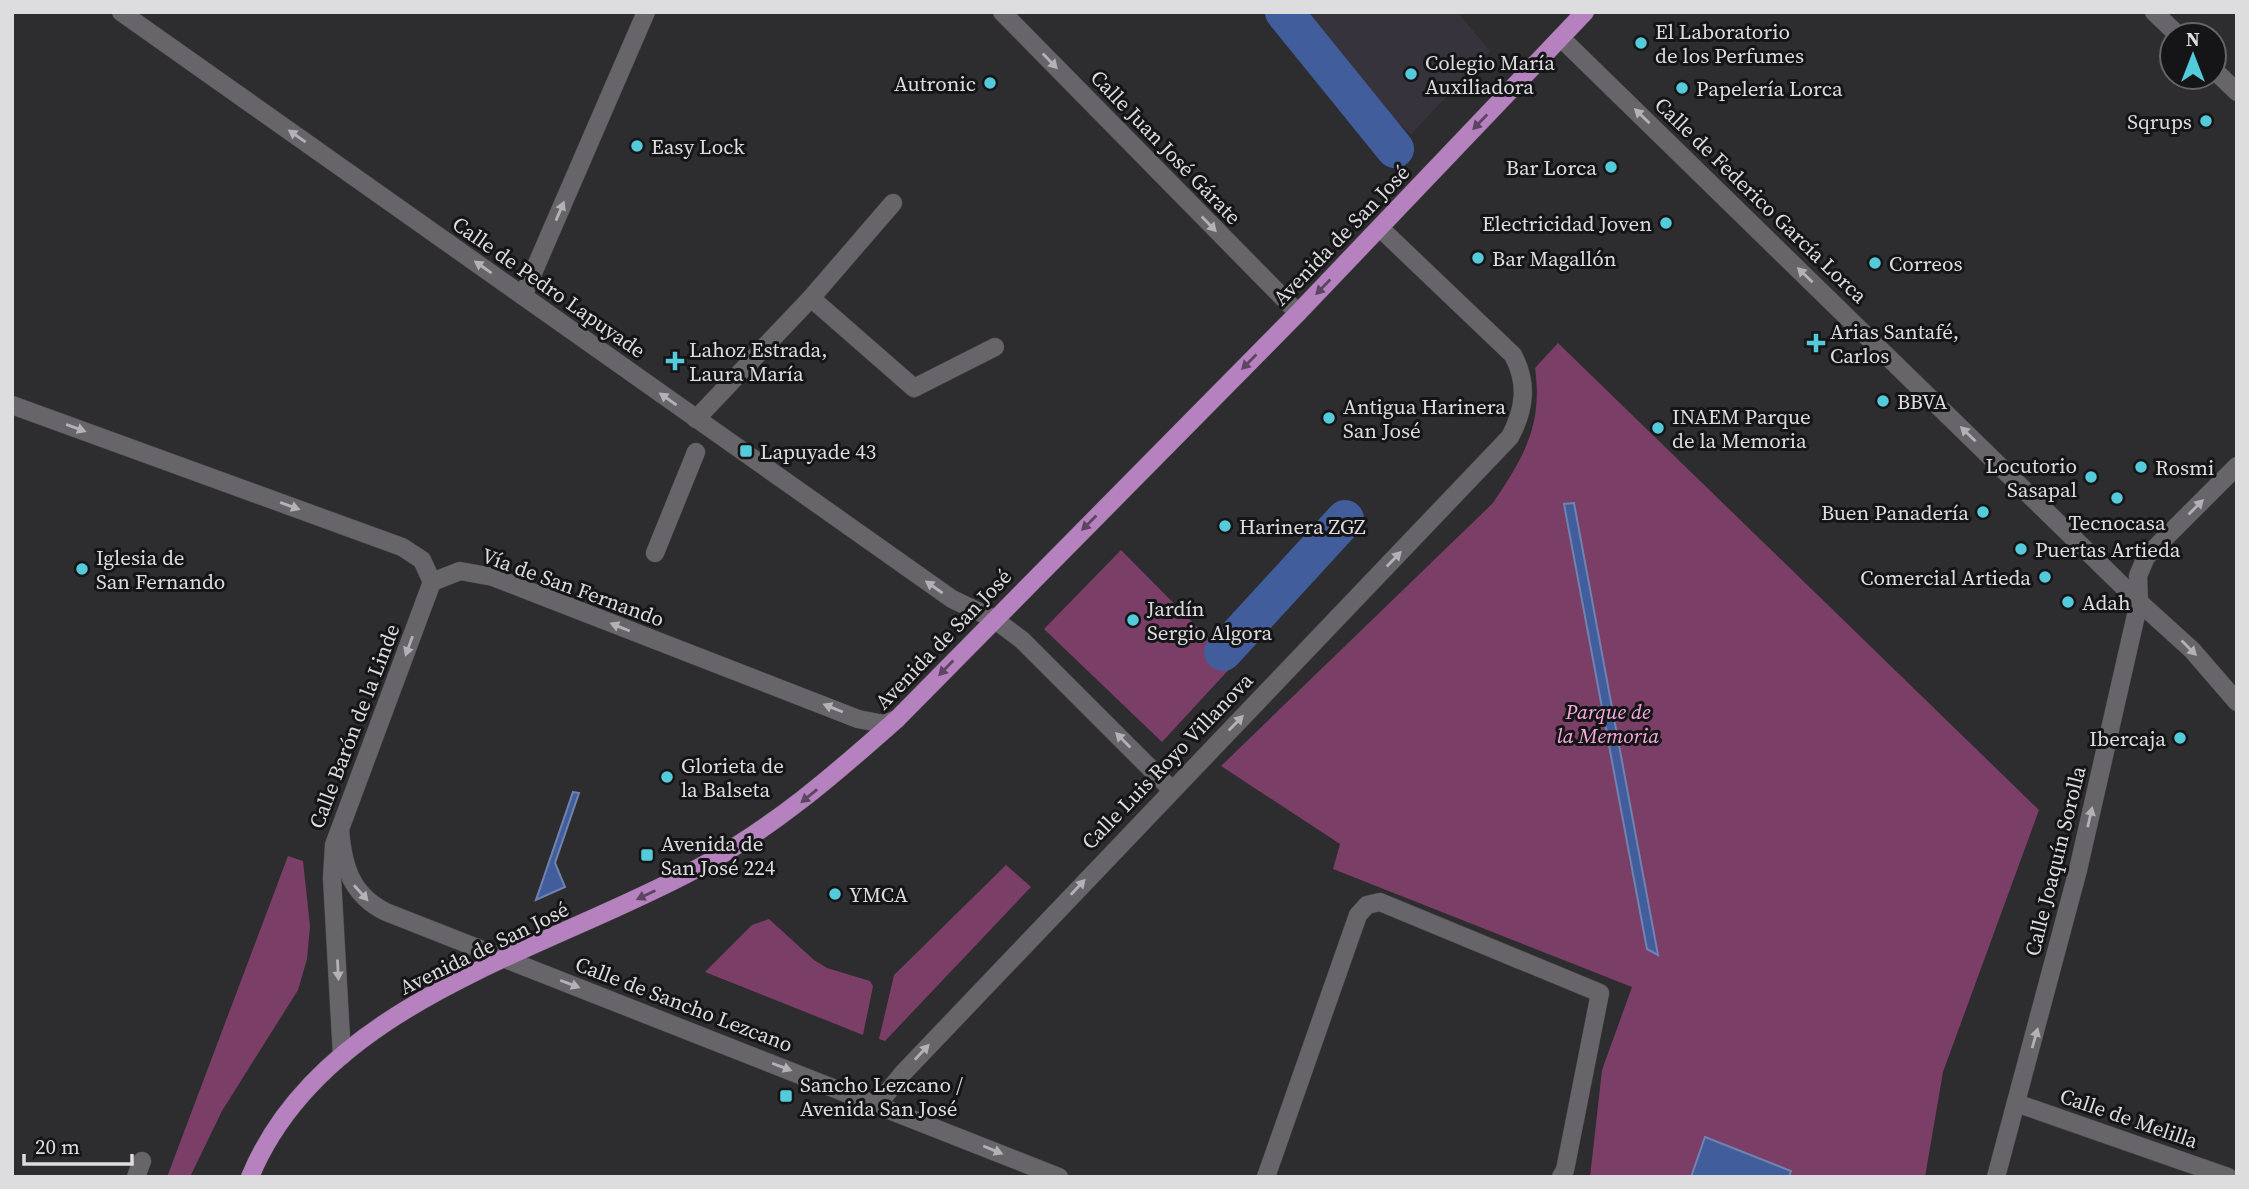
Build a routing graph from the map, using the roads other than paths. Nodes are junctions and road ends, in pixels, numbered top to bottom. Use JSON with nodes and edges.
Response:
{"nodes":[{"id":1,"x":121,"y":12,"type":"edge"},
{"id":2,"x":646,"y":12,"type":"edge"},
{"id":3,"x":1002,"y":12,"type":"edge"},
{"id":4,"x":1585,"y":12,"type":"edge"},
{"id":5,"x":1561,"y":37,"type":"junction"},
{"id":6,"x":893,"y":203,"type":"dead end"},
{"id":7,"x":1380,"y":228,"type":"junction"},
{"id":8,"x":523,"y":296,"type":"junction"},
{"id":9,"x":811,"y":298,"type":"junction"},
{"id":10,"x":1298,"y":313,"type":"junction"},
{"id":11,"x":995,"y":347,"type":"dead end"},
{"id":12,"x":12,"y":405,"type":"edge"},
{"id":13,"x":696,"y":419,"type":"junction"},
{"id":14,"x":695,"y":452,"type":"dead end"},
{"id":15,"x":2237,"y":466,"type":"edge"},
{"id":16,"x":655,"y":553,"type":"dead end"},
{"id":17,"x":432,"y":582,"type":"junction"},
{"id":18,"x":2139,"y":602,"type":"junction"},
{"id":19,"x":994,"y":619,"type":"junction"},
{"id":20,"x":2237,"y":702,"type":"edge"},
{"id":21,"x":897,"y":719,"type":"junction"},
{"id":22,"x":1171,"y":789,"type":"junction"},
{"id":23,"x":340,"y":830,"type":"junction"},
{"id":24,"x":506,"y":960,"type":"junction"},
{"id":25,"x":342,"y":1056,"type":"junction"},
{"id":26,"x":2015,"y":1103,"type":"junction"},
{"id":27,"x":878,"y":1104,"type":"junction"},
{"id":28,"x":250,"y":1177,"type":"edge"},
{"id":29,"x":1059,"y":1177,"type":"edge"},
{"id":30,"x":1266,"y":1177,"type":"edge"},
{"id":31,"x":1561,"y":1177,"type":"edge"},
{"id":32,"x":1996,"y":1177,"type":"edge"},
{"id":33,"x":2228,"y":1177,"type":"edge"}],
"edges":[{"from":8,"to":1,"type":"street","name":"Calle de Pedro Lapuyade","one_way":true},
{"from":8,"to":2,"type":"street","one_way":true},
{"from":3,"to":10,"type":"street","name":"Calle Juan José Gárate","one_way":true},
{"from":4,"to":5,"type":"main road","name":"Avenida de San José"},
{"from":5,"to":7,"type":"main road","name":"Avenida de San José","one_way":true},
{"from":18,"to":5,"type":"street","name":"Calle de Federico García Lorca","one_way":true},
{"from":6,"to":9,"type":"street"},
{"from":7,"to":10,"type":"main road","name":"Avenida de San José","one_way":true},
{"from":22,"to":7,"type":"street","name":"Calle Luis Royo Villanova","one_way":true},
{"from":13,"to":8,"type":"street","name":"Calle de Pedro Lapuyade","one_way":true},
{"from":9,"to":11,"type":"street"},
{"from":9,"to":13,"type":"street"},
{"from":10,"to":19,"type":"main road","name":"Avenida de San José","one_way":true},
{"from":12,"to":17,"type":"street","one_way":true},
{"from":19,"to":13,"type":"street","name":"Calle de Pedro Lapuyade","one_way":true},
{"from":14,"to":16,"type":"street"},
{"from":18,"to":15,"type":"street","name":"Calle Joaquín Sorolla","one_way":true},
{"from":21,"to":17,"type":"street","name":"Vía de San Fernando","one_way":true},
{"from":17,"to":23,"type":"street","name":"Calle Barón de la Linde","one_way":true},
{"from":18,"to":20,"type":"street","name":"Calle de Federico García Lorca","one_way":true},
{"from":26,"to":18,"type":"street","name":"Calle Joaquín Sorolla","one_way":true},
{"from":19,"to":21,"type":"main road","name":"Avenida de San José","one_way":true},
{"from":22,"to":19,"type":"street","name":"Calle de Pedro Lapuyade","one_way":true},
{"from":21,"to":24,"type":"main road","name":"Avenida de San José","one_way":true},
{"from":27,"to":22,"type":"street","name":"Calle Luis Royo Villanova","one_way":true},
{"from":23,"to":24,"type":"street","name":"Calle de Sancho Lezcano","one_way":true},
{"from":23,"to":25,"type":"street","name":"Calle Barón de la Linde","one_way":true},
{"from":24,"to":25,"type":"main road","name":"Avenida de San José"},
{"from":24,"to":27,"type":"street","name":"Calle de Sancho Lezcano","one_way":true},
{"from":25,"to":28,"type":"main road","name":"Avenida de San José"},
{"from":26,"to":32,"type":"street","name":"Calle Joaquín Sorolla"},
{"from":26,"to":33,"type":"street","name":"Calle de Melilla"},
{"from":27,"to":29,"type":"street","name":"Calle de Sancho Lezcano","one_way":true},
{"from":30,"to":31,"type":"street"}]}
